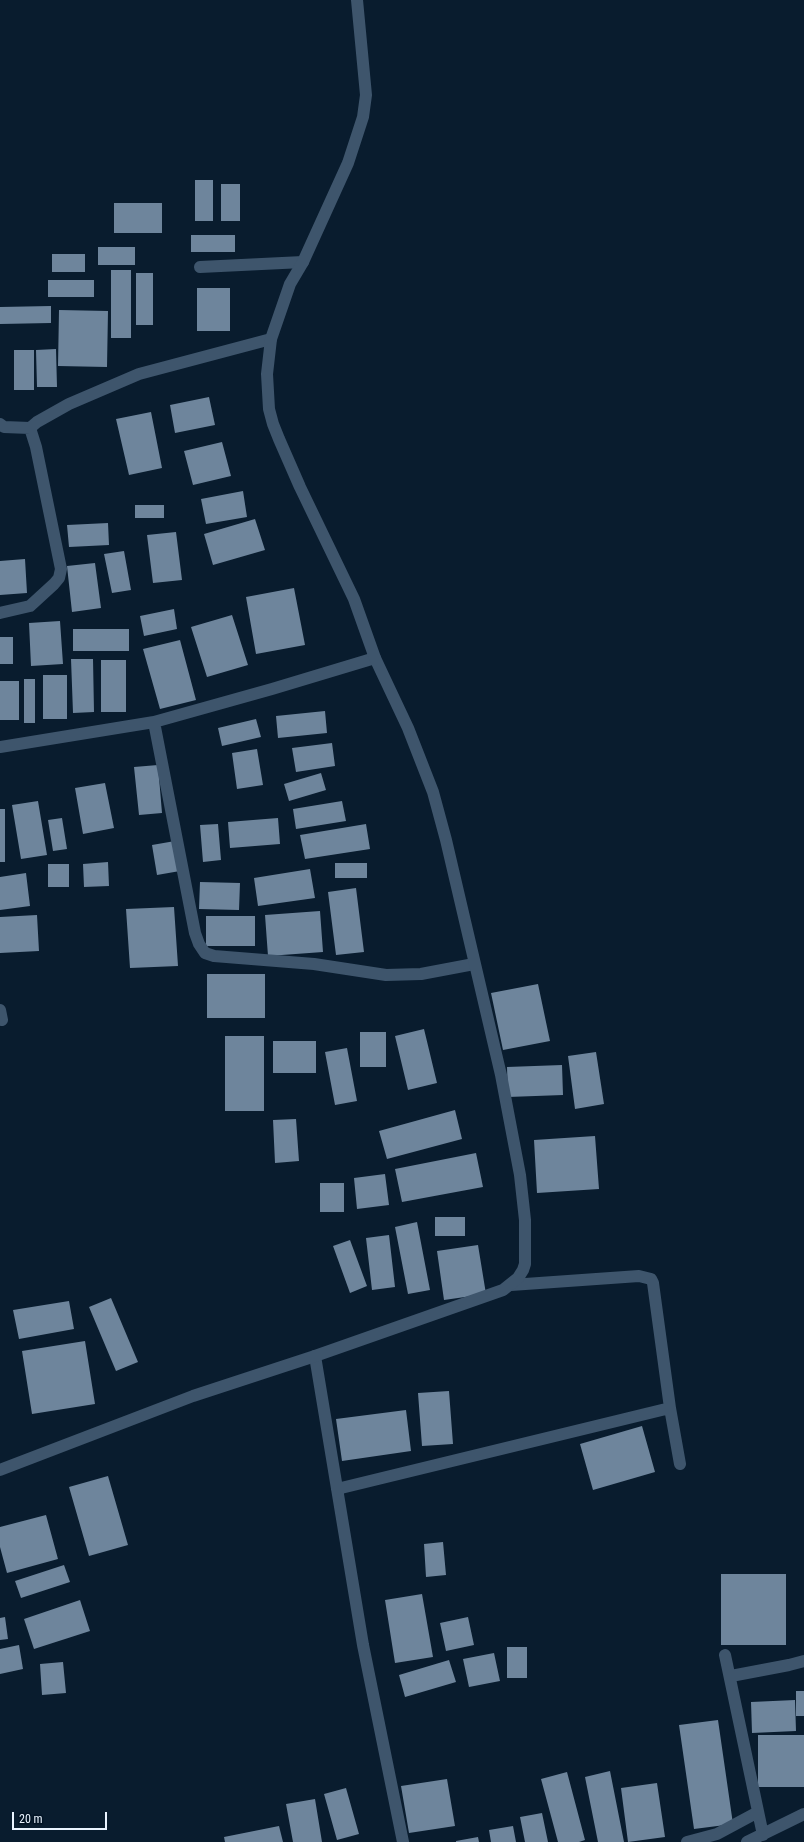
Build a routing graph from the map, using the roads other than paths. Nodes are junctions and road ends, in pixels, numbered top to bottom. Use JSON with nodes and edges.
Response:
{"nodes":[{"id":1,"x":357,"y":0,"type":"edge"},
{"id":2,"x":303,"y":262,"type":"junction"},
{"id":3,"x":200,"y":267,"type":"dead end"},
{"id":4,"x":271,"y":339,"type":"junction"},
{"id":5,"x":0,"y":424,"type":"edge"},
{"id":6,"x":30,"y":428,"type":"junction"},
{"id":7,"x":0,"y":613,"type":"edge"},
{"id":8,"x":375,"y":658,"type":"junction"},
{"id":9,"x":154,"y":722,"type":"junction"},
{"id":10,"x":0,"y":747,"type":"edge"},
{"id":11,"x":474,"y":964,"type":"junction"},
{"id":12,"x":511,"y":1285,"type":"junction"},
{"id":13,"x":315,"y":1356,"type":"junction"},
{"id":14,"x":670,"y":1408,"type":"junction"},
{"id":15,"x":680,"y":1464,"type":"dead end"},
{"id":16,"x":0,"y":1470,"type":"edge"},
{"id":17,"x":337,"y":1489,"type":"junction"},
{"id":18,"x":725,"y":1655,"type":"dead end"},
{"id":19,"x":804,"y":1661,"type":"edge"},
{"id":20,"x":730,"y":1676,"type":"junction"},
{"id":21,"x":758,"y":1812,"type":"junction"},
{"id":22,"x":804,"y":1814,"type":"edge"},
{"id":23,"x":763,"y":1834,"type":"junction"},
{"id":24,"x":403,"y":1842,"type":"edge"},
{"id":25,"x":687,"y":1842,"type":"edge"},
{"id":26,"x":748,"y":1842,"type":"edge"}],
"edges":[{"from":1,"to":2,"type":"street"},
{"from":2,"to":3,"type":"street"},
{"from":2,"to":4,"type":"street"},
{"from":4,"to":6,"type":"street"},
{"from":4,"to":8,"type":"street"},
{"from":5,"to":6,"type":"street"},
{"from":6,"to":7,"type":"street"},
{"from":8,"to":9,"type":"street"},
{"from":8,"to":11,"type":"street"},
{"from":9,"to":10,"type":"street"},
{"from":9,"to":11,"type":"street"},
{"from":11,"to":12,"type":"street"},
{"from":12,"to":13,"type":"street"},
{"from":12,"to":14,"type":"street"},
{"from":13,"to":16,"type":"street"},
{"from":13,"to":17,"type":"street"},
{"from":14,"to":15,"type":"street"},
{"from":14,"to":17,"type":"street"},
{"from":17,"to":24,"type":"street"},
{"from":18,"to":20,"type":"street"},
{"from":19,"to":20,"type":"street"},
{"from":20,"to":21,"type":"street"},
{"from":21,"to":23,"type":"street"},
{"from":21,"to":25,"type":"street"},
{"from":22,"to":23,"type":"street"},
{"from":23,"to":26,"type":"street"}]}
